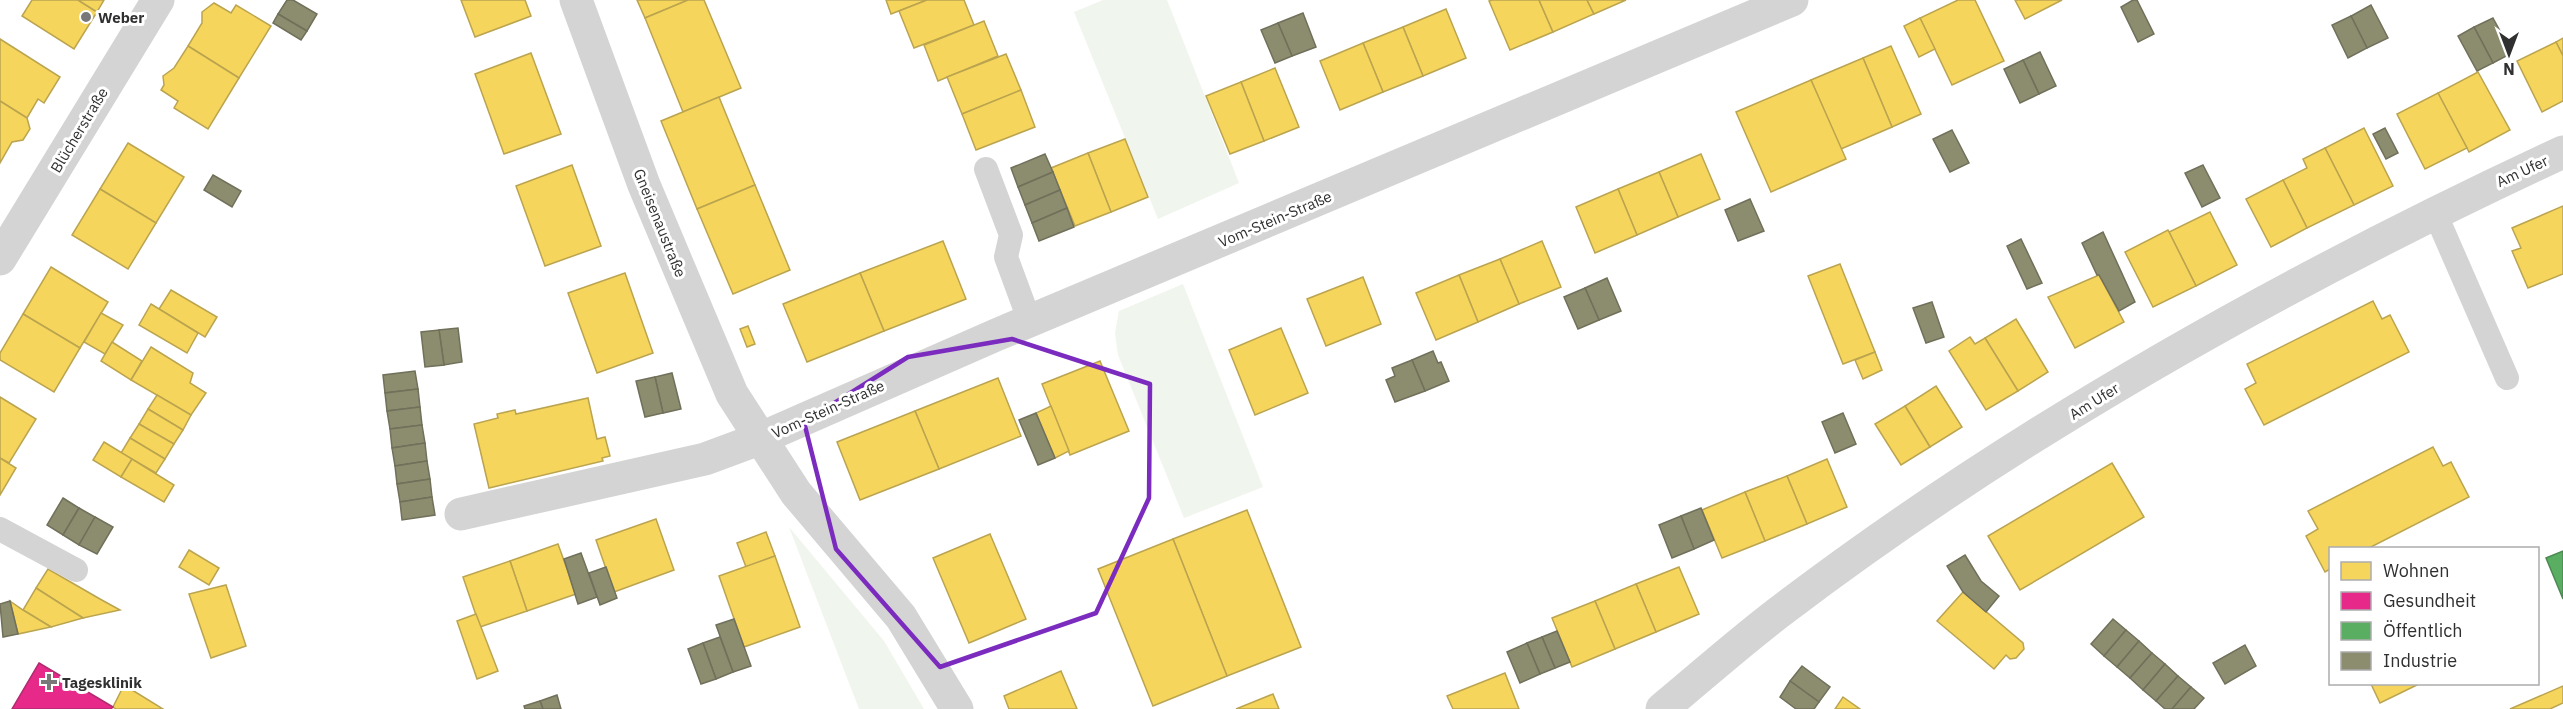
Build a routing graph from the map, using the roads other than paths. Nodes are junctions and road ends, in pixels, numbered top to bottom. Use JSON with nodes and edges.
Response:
{"nodes":[{"id":1,"x":158,"y":0,"type":"edge"},
{"id":2,"x":576,"y":0,"type":"edge"},
{"id":3,"x":1792,"y":0,"type":"edge"},
{"id":4,"x":2563,"y":152,"type":"edge"},
{"id":5,"x":986,"y":169,"type":"dead end"},
{"id":6,"x":2436,"y":214,"type":"junction"},
{"id":7,"x":0,"y":259,"type":"edge"},
{"id":8,"x":1030,"y":322,"type":"junction"},
{"id":9,"x":2508,"y":378,"type":"dead end"},
{"id":10,"x":759,"y":439,"type":"junction"},
{"id":11,"x":461,"y":514,"type":"dead end"},
{"id":12,"x":0,"y":529,"type":"edge"},
{"id":13,"x":76,"y":570,"type":"dead end"},
{"id":14,"x":957,"y":709,"type":"edge"},
{"id":15,"x":1662,"y":709,"type":"edge"}],
"edges":[{"from":1,"to":7,"type":"street","name":"Blücherstraße"},
{"from":2,"to":10,"type":"street","name":"Gneisenaustraße"},
{"from":3,"to":8,"type":"street","name":"Vom-Stein-Straße"},
{"from":4,"to":6,"type":"street","name":"Am Ufer"},
{"from":5,"to":8,"type":"lane"},
{"from":6,"to":9,"type":"lane"},
{"from":6,"to":15,"type":"street","name":"Am Ufer"},
{"from":8,"to":10,"type":"street","name":"Vom-Stein-Straße"},
{"from":10,"to":11,"type":"street"},
{"from":10,"to":14,"type":"street","name":"Gneisenaustraße"},
{"from":12,"to":13,"type":"lane"}]}
